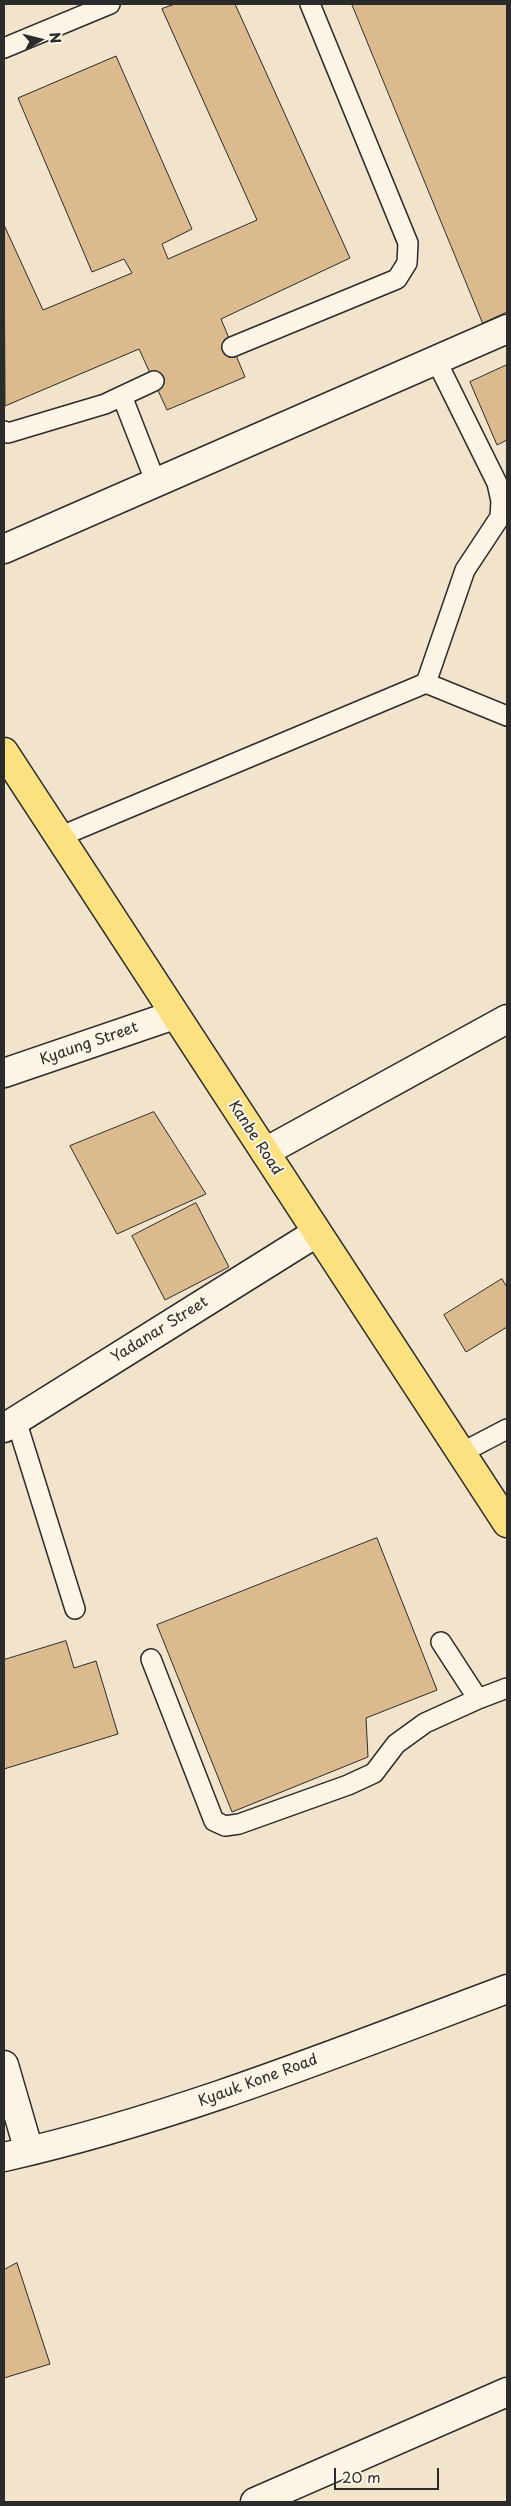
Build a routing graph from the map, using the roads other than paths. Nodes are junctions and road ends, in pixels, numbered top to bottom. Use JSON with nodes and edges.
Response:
{"nodes":[{"id":1,"x":110,"y":4,"type":"edge"},
{"id":2,"x":310,"y":4,"type":"edge"},
{"id":3,"x":4,"y":48,"type":"edge"},
{"id":4,"x":507,"y":329,"type":"edge"},
{"id":5,"x":232,"y":347,"type":"dead end"},
{"id":6,"x":436,"y":360,"type":"junction"},
{"id":7,"x":154,"y":381,"type":"dead end"},
{"id":8,"x":122,"y":396,"type":"junction"},
{"id":9,"x":4,"y":431,"type":"edge"},
{"id":10,"x":156,"y":483,"type":"junction"},
{"id":11,"x":4,"y":549,"type":"edge"},
{"id":12,"x":426,"y":683,"type":"junction"},
{"id":13,"x":507,"y":716,"type":"edge"},
{"id":14,"x":4,"y":752,"type":"edge"},
{"id":15,"x":59,"y":837,"type":"junction"},
{"id":16,"x":174,"y":1015,"type":"junction"},
{"id":17,"x":507,"y":1019,"type":"edge"},
{"id":18,"x":4,"y":1073,"type":"edge"},
{"id":19,"x":264,"y":1152,"type":"junction"},
{"id":20,"x":316,"y":1233,"type":"junction"},
{"id":21,"x":10,"y":1424,"type":"edge"},
{"id":22,"x":507,"y":1429,"type":"edge"},
{"id":23,"x":461,"y":1453,"type":"junction"},
{"id":24,"x":507,"y":1523,"type":"edge"},
{"id":25,"x":75,"y":1609,"type":"dead end"},
{"id":26,"x":441,"y":1642,"type":"dead end"},
{"id":27,"x":151,"y":1658,"type":"dead end"},
{"id":28,"x":507,"y":1688,"type":"edge"},
{"id":29,"x":478,"y":1698,"type":"junction"},
{"id":30,"x":507,"y":1989,"type":"edge"},
{"id":31,"x":4,"y":2065,"type":"edge"},
{"id":32,"x":16,"y":2154,"type":"edge"},
{"id":33,"x":507,"y":2392,"type":"edge"},
{"id":34,"x":255,"y":2502,"type":"edge"}],
"edges":[{"from":1,"to":3,"type":"lane"},
{"from":2,"to":5,"type":"lane"},
{"from":4,"to":6,"type":"street"},
{"from":6,"to":10,"type":"street"},
{"from":6,"to":12,"type":"lane"},
{"from":7,"to":8,"type":"lane"},
{"from":8,"to":9,"type":"lane"},
{"from":8,"to":10,"type":"lane"},
{"from":10,"to":11,"type":"street"},
{"from":12,"to":13,"type":"lane"},
{"from":12,"to":15,"type":"lane"},
{"from":14,"to":15,"type":"main road","name":"Kanbe Road"},
{"from":15,"to":16,"type":"main road","name":"Kanbe Road"},
{"from":16,"to":18,"type":"street","name":"Kyaung Street"},
{"from":16,"to":19,"type":"main road","name":"Kanbe Road"},
{"from":17,"to":19,"type":"street"},
{"from":19,"to":20,"type":"main road","name":"Kanbe Road"},
{"from":20,"to":21,"type":"street","name":"Yadanar Street"},
{"from":20,"to":23,"type":"main road","name":"Kanbe Road"},
{"from":21,"to":25,"type":"lane"},
{"from":22,"to":23,"type":"lane"},
{"from":23,"to":24,"type":"main road","name":"Kanbe Road"},
{"from":26,"to":29,"type":"lane"},
{"from":27,"to":29,"type":"lane"},
{"from":28,"to":29,"type":"lane"},
{"from":30,"to":32,"type":"street","name":"Kyauk Kone Road"},
{"from":31,"to":32,"type":"street"},
{"from":33,"to":34,"type":"street"}]}
